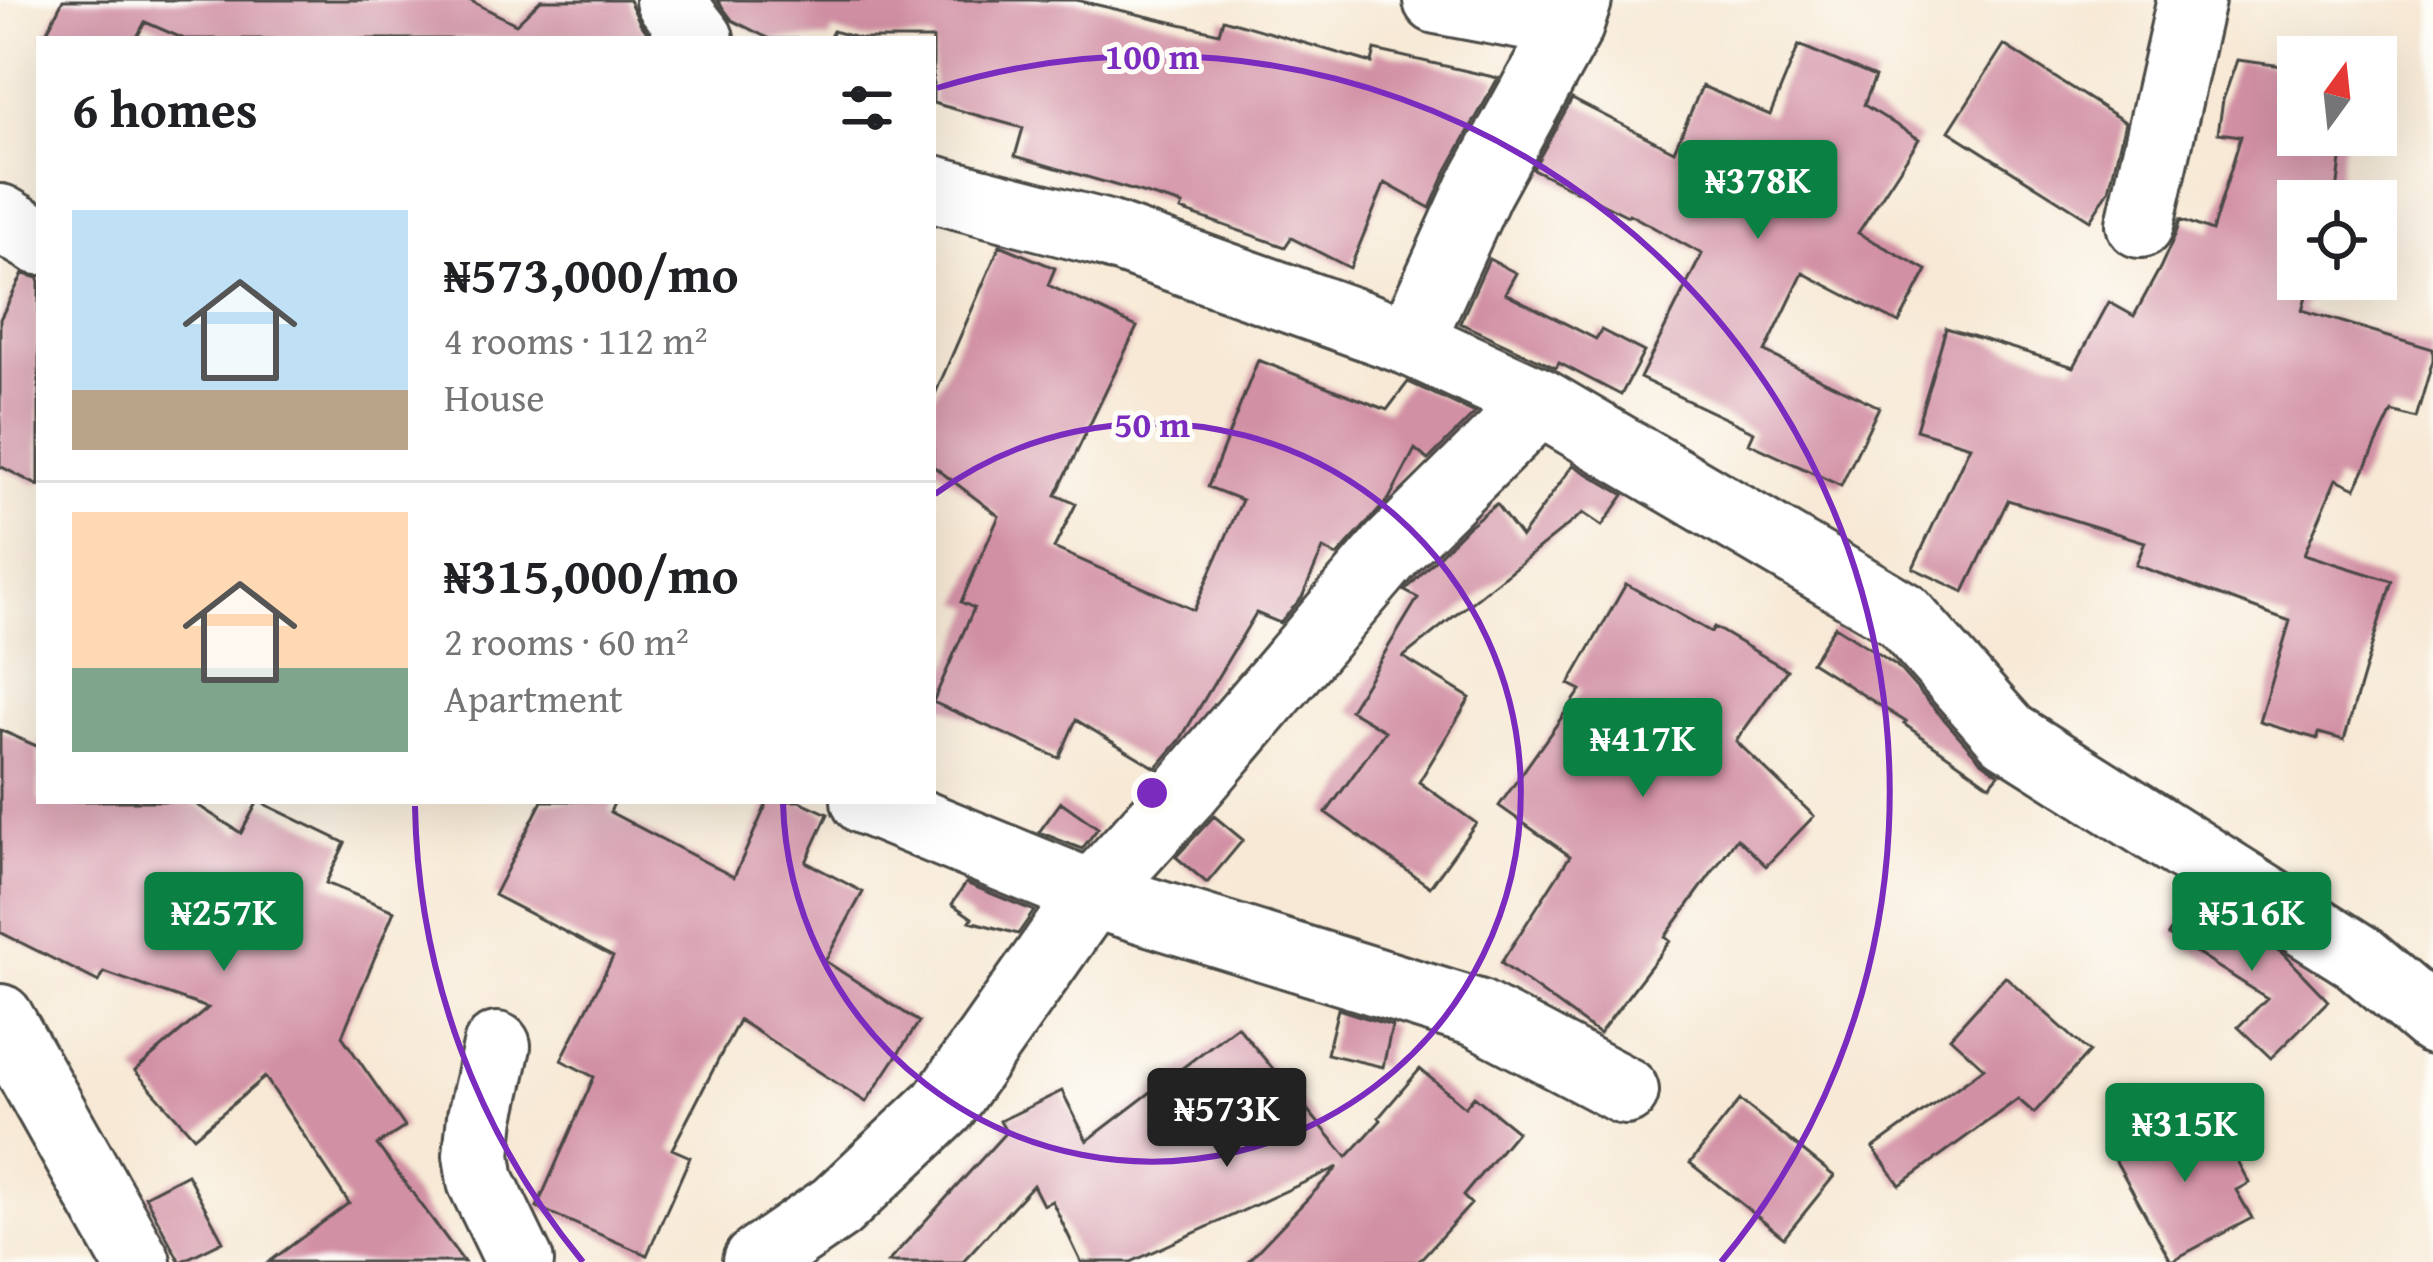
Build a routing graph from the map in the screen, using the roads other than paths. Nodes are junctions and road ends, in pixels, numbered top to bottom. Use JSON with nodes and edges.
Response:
{"nodes":[{"id":1,"x":669,"y":0,"type":"edge"},
{"id":2,"x":1437,"y":0,"type":"edge"},
{"id":3,"x":2191,"y":0,"type":"edge"},
{"id":4,"x":1574,"y":12,"type":"edge"},
{"id":5,"x":698,"y":36,"type":"edge"},
{"id":6,"x":936,"y":190,"type":"edge"},
{"id":7,"x":0,"y":218,"type":"edge"},
{"id":8,"x":2140,"y":224,"type":"dead end"},
{"id":9,"x":36,"y":239,"type":"edge"},
{"id":10,"x":1410,"y":342,"type":"junction"},
{"id":11,"x":1540,"y":401,"type":"junction"},
{"id":12,"x":872,"y":804,"type":"edge"},
{"id":13,"x":1092,"y":894,"type":"junction"},
{"id":14,"x":0,"y":1018,"type":"edge"},
{"id":15,"x":2433,"y":1021,"type":"edge"},
{"id":16,"x":497,"y":1046,"type":"dead end"},
{"id":17,"x":1625,"y":1091,"type":"dead end"},
{"id":18,"x":137,"y":1262,"type":"edge"},
{"id":19,"x":520,"y":1262,"type":"edge"},
{"id":20,"x":756,"y":1262,"type":"edge"}],
"edges":[{"from":1,"to":5,"type":"street"},
{"from":2,"to":4,"type":"street"},
{"from":3,"to":8,"type":"street"},
{"from":4,"to":10,"type":"street"},
{"from":6,"to":10,"type":"street"},
{"from":7,"to":9,"type":"street"},
{"from":10,"to":11,"type":"street"},
{"from":11,"to":13,"type":"street"},
{"from":11,"to":15,"type":"street"},
{"from":12,"to":13,"type":"street"},
{"from":13,"to":17,"type":"street"},
{"from":13,"to":20,"type":"street"},
{"from":14,"to":18,"type":"street"},
{"from":16,"to":19,"type":"street"}]}
